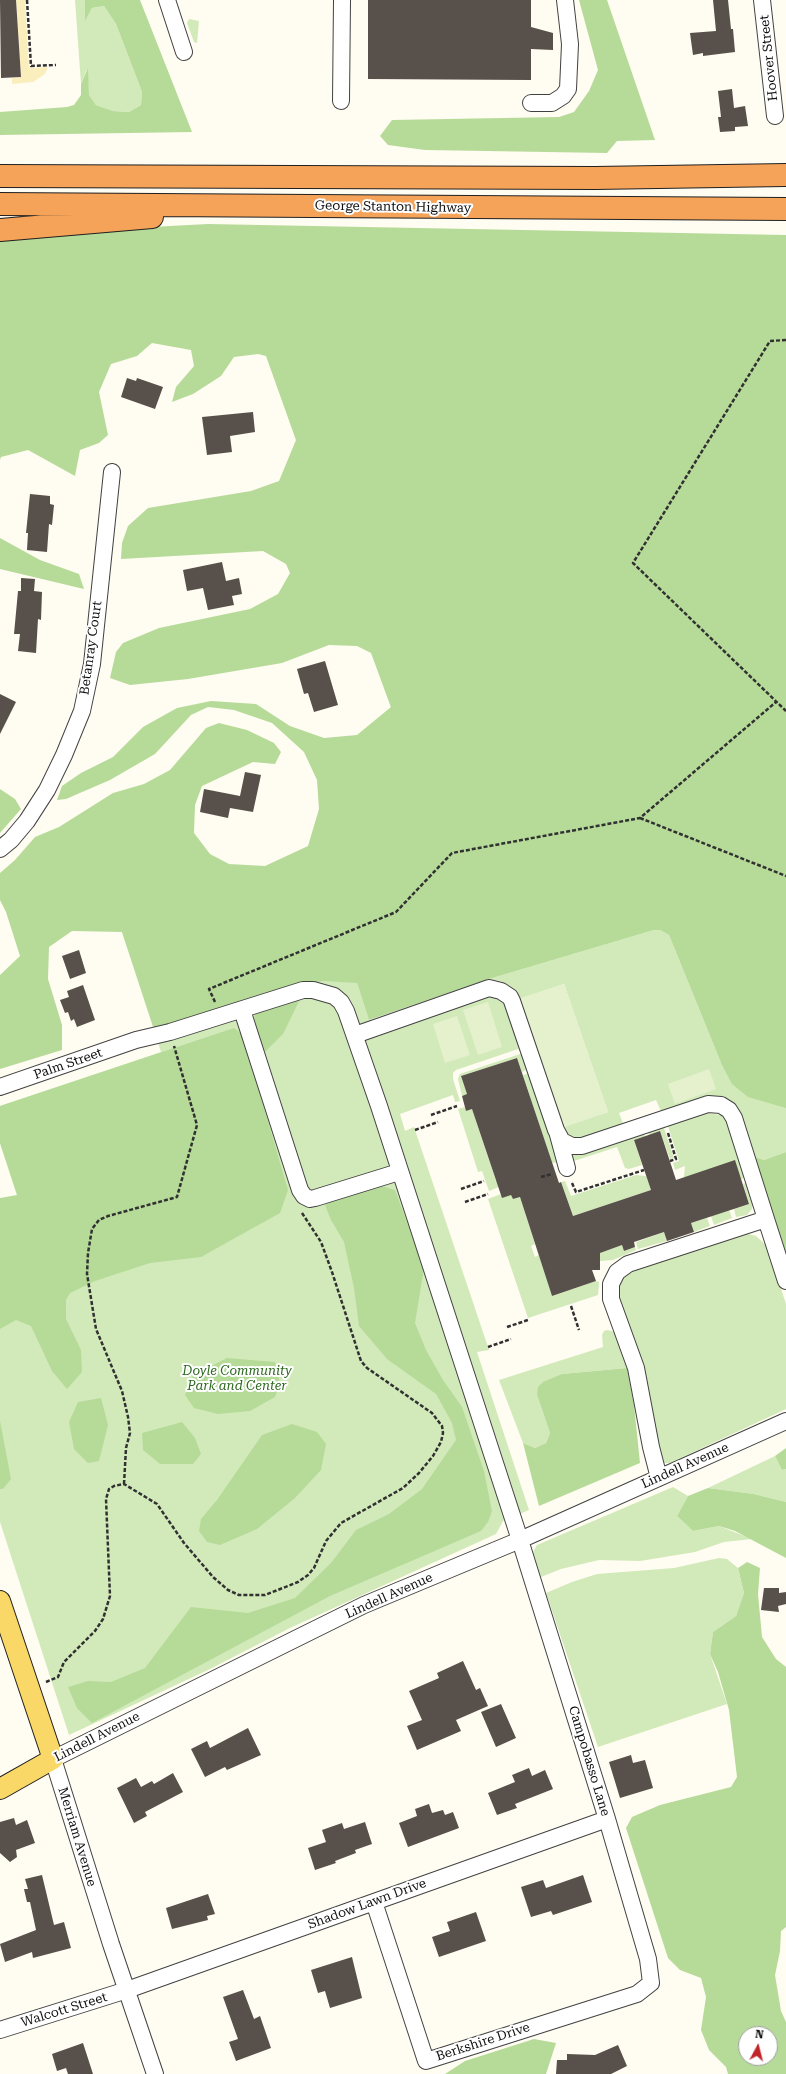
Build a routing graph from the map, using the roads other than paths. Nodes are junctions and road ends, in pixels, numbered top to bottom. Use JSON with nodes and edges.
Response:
{"nodes":[{"id":1,"x":167,"y":0,"type":"edge"},
{"id":2,"x":342,"y":0,"type":"edge"},
{"id":3,"x":565,"y":0,"type":"edge"},
{"id":4,"x":762,"y":0,"type":"edge"},
{"id":5,"x":184,"y":52,"type":"dead end"},
{"id":6,"x":341,"y":101,"type":"dead end"},
{"id":7,"x":531,"y":103,"type":"dead end"},
{"id":8,"x":775,"y":116,"type":"dead end"},
{"id":9,"x":786,"y":175,"type":"edge"},
{"id":10,"x":0,"y":176,"type":"edge"},
{"id":11,"x":0,"y":204,"type":"edge"},
{"id":12,"x":295,"y":206,"type":"junction"},
{"id":13,"x":786,"y":209,"type":"edge"},
{"id":14,"x":0,"y":230,"type":"edge"},
{"id":15,"x":112,"y":472,"type":"dead end"},
{"id":16,"x":0,"y":849,"type":"edge"},
{"id":17,"x":242,"y":1010,"type":"junction"},
{"id":18,"x":355,"y":1035,"type":"junction"},
{"id":19,"x":0,"y":1087,"type":"edge"},
{"id":20,"x":556,"y":1130,"type":"junction"},
{"id":21,"x":567,"y":1168,"type":"road end"},
{"id":22,"x":399,"y":1172,"type":"junction"},
{"id":23,"x":766,"y":1219,"type":"junction"},
{"id":24,"x":786,"y":1280,"type":"edge"},
{"id":25,"x":786,"y":1421,"type":"edge"},
{"id":26,"x":659,"y":1478,"type":"junction"},
{"id":27,"x":520,"y":1540,"type":"junction"},
{"id":28,"x":0,"y":1601,"type":"edge"},
{"id":29,"x":53,"y":1759,"type":"junction"},
{"id":30,"x":0,"y":1789,"type":"edge"},
{"id":31,"x":607,"y":1819,"type":"junction"},
{"id":32,"x":374,"y":1902,"type":"junction"},
{"id":33,"x":651,"y":1984,"type":"joint"},
{"id":34,"x":127,"y":1990,"type":"junction"},
{"id":35,"x":0,"y":2030,"type":"edge"},
{"id":36,"x":155,"y":2074,"type":"edge"}],
"edges":[{"from":1,"to":5,"type":"street"},
{"from":2,"to":6,"type":"street"},
{"from":3,"to":7,"type":"street"},
{"from":4,"to":8,"type":"street","name":"Hoover Street"},
{"from":9,"to":10,"type":"highway"},
{"from":11,"to":12,"type":"highway","name":"George Stanton Highway"},
{"from":12,"to":13,"type":"highway","name":"George Stanton Highway"},
{"from":12,"to":14,"type":"highway"},
{"from":15,"to":16,"type":"street","name":"Betanray Court"},
{"from":17,"to":18,"type":"street","name":"Palm Street"},
{"from":17,"to":19,"type":"street","name":"Palm Street"},
{"from":17,"to":22,"type":"street"},
{"from":18,"to":20,"type":"street"},
{"from":18,"to":22,"type":"street","name":"Palm Street"},
{"from":20,"to":21,"type":"street"},
{"from":20,"to":23,"type":"street"},
{"from":22,"to":27,"type":"street","name":"Campobasso Lane"},
{"from":23,"to":24,"type":"street"},
{"from":23,"to":26,"type":"street"},
{"from":25,"to":26,"type":"street","name":"Lindell Avenue"},
{"from":26,"to":27,"type":"street","name":"Lindell Avenue"},
{"from":27,"to":29,"type":"street","name":"Lindell Avenue"},
{"from":27,"to":31,"type":"street","name":"Campobasso Lane"},
{"from":28,"to":29,"type":"main road","name":"Merriam Avenue"},
{"from":29,"to":30,"type":"main road","name":"Lindell Avenue"},
{"from":29,"to":34,"type":"street","name":"Merriam Avenue"},
{"from":31,"to":32,"type":"street","name":"Shadow Lawn Drive"},
{"from":31,"to":33,"type":"street","name":"Campobasso Lane"},
{"from":32,"to":33,"type":"street","name":"Berkshire Drive"},
{"from":32,"to":34,"type":"street","name":"Shadow Lawn Drive"},
{"from":34,"to":35,"type":"street","name":"Walcott Street"},
{"from":34,"to":36,"type":"street","name":"Merriam Avenue"}]}
